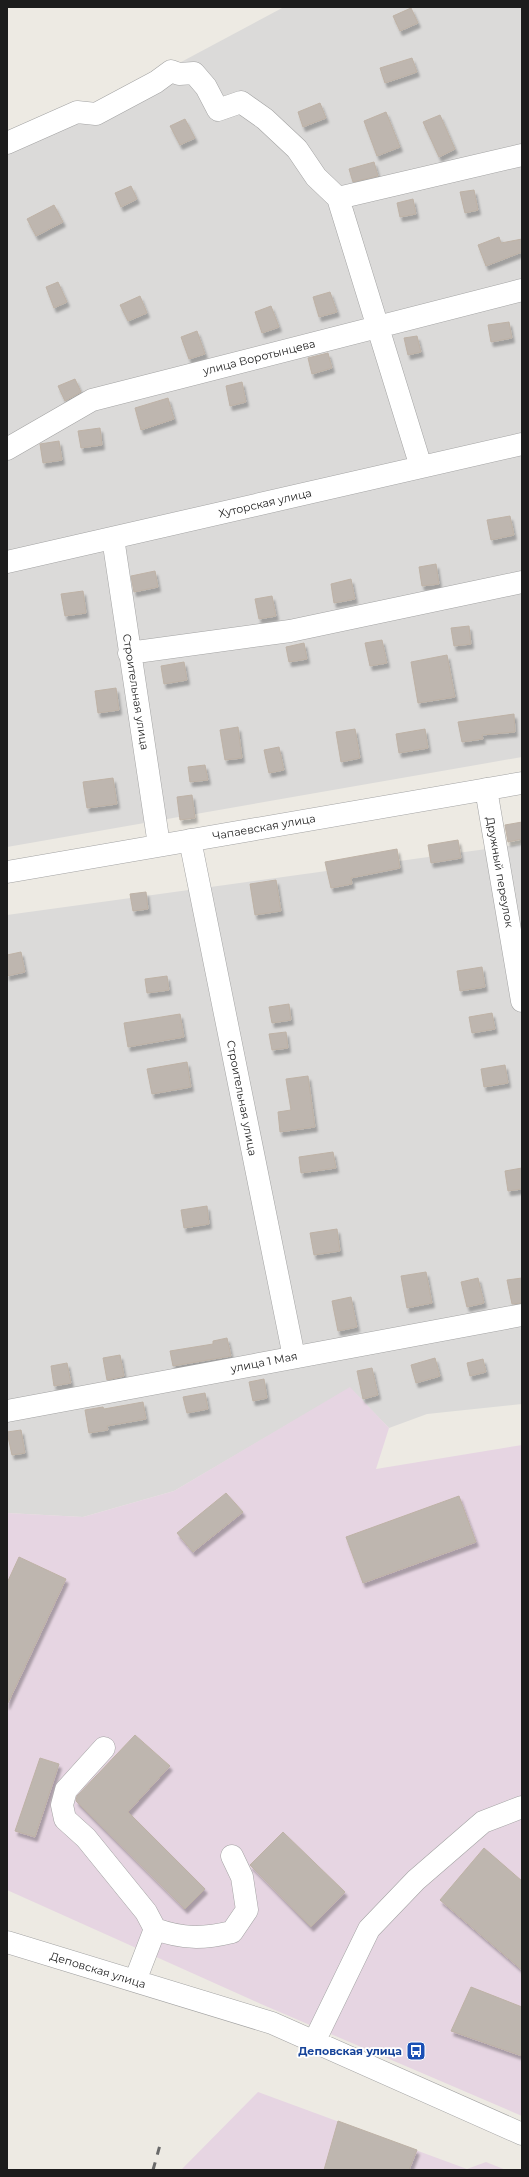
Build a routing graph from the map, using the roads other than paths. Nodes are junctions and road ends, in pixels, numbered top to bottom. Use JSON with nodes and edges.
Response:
{"nodes":[{"id":1,"x":7,"y":143,"type":"edge"},
{"id":2,"x":522,"y":155,"type":"edge"},
{"id":3,"x":338,"y":198,"type":"junction"},
{"id":4,"x":522,"y":290,"type":"edge"},
{"id":5,"x":378,"y":327,"type":"junction"},
{"id":6,"x":522,"y":444,"type":"edge"},
{"id":7,"x":7,"y":449,"type":"edge"},
{"id":8,"x":421,"y":467,"type":"junction"},
{"id":9,"x":113,"y":538,"type":"junction"},
{"id":10,"x":7,"y":562,"type":"edge"},
{"id":11,"x":522,"y":582,"type":"edge"},
{"id":12,"x":129,"y":652,"type":"junction"},
{"id":13,"x":522,"y":783,"type":"edge"},
{"id":14,"x":486,"y":789,"type":"junction"},
{"id":15,"x":190,"y":840,"type":"junction"},
{"id":16,"x":159,"y":845,"type":"junction"},
{"id":17,"x":7,"y":872,"type":"edge"},
{"id":18,"x":522,"y":1001,"type":"edge"},
{"id":19,"x":522,"y":1315,"type":"edge"},
{"id":20,"x":294,"y":1357,"type":"junction"},
{"id":21,"x":7,"y":1411,"type":"edge"},
{"id":22,"x":104,"y":1748,"type":"dead end"},
{"id":23,"x":522,"y":1807,"type":"edge"},
{"id":24,"x":232,"y":1856,"type":"dead end"},
{"id":25,"x":155,"y":1929,"type":"junction"},
{"id":26,"x":7,"y":1942,"type":"edge"},
{"id":27,"x":135,"y":1981,"type":"junction"},
{"id":28,"x":314,"y":2042,"type":"junction"},
{"id":29,"x":522,"y":2134,"type":"edge"}],
"edges":[{"from":1,"to":3,"type":"street"},
{"from":2,"to":3,"type":"street"},
{"from":3,"to":5,"type":"street"},
{"from":4,"to":5,"type":"street","name":"улица Воротынцева"},
{"from":5,"to":7,"type":"street","name":"улица Воротынцева"},
{"from":5,"to":8,"type":"street"},
{"from":6,"to":8,"type":"street","name":"Хуторская улица"},
{"from":8,"to":9,"type":"street","name":"Хуторская улица"},
{"from":9,"to":10,"type":"street","name":"Хуторская улица"},
{"from":9,"to":12,"type":"street","name":"Строительная улица"},
{"from":11,"to":12,"type":"street"},
{"from":12,"to":16,"type":"street","name":"Строительная улица"},
{"from":13,"to":14,"type":"street","name":"Чапаевская улица"},
{"from":14,"to":15,"type":"street","name":"Чапаевская улица"},
{"from":14,"to":18,"type":"street","name":"Дружный переулок"},
{"from":15,"to":16,"type":"street","name":"Чапаевская улица"},
{"from":15,"to":20,"type":"street","name":"Строительная улица"},
{"from":16,"to":17,"type":"street","name":"Чапаевская улица"},
{"from":19,"to":20,"type":"street","name":"улица 1 Мая"},
{"from":20,"to":21,"type":"street","name":"улица 1 Мая"},
{"from":22,"to":25,"type":"street"},
{"from":23,"to":28,"type":"street"},
{"from":24,"to":25,"type":"street"},
{"from":25,"to":27,"type":"street"},
{"from":26,"to":27,"type":"street","name":"Деповская улица"},
{"from":27,"to":28,"type":"street","name":"Деповская улица"},
{"from":28,"to":29,"type":"street","name":"Деповская улица"}]}
